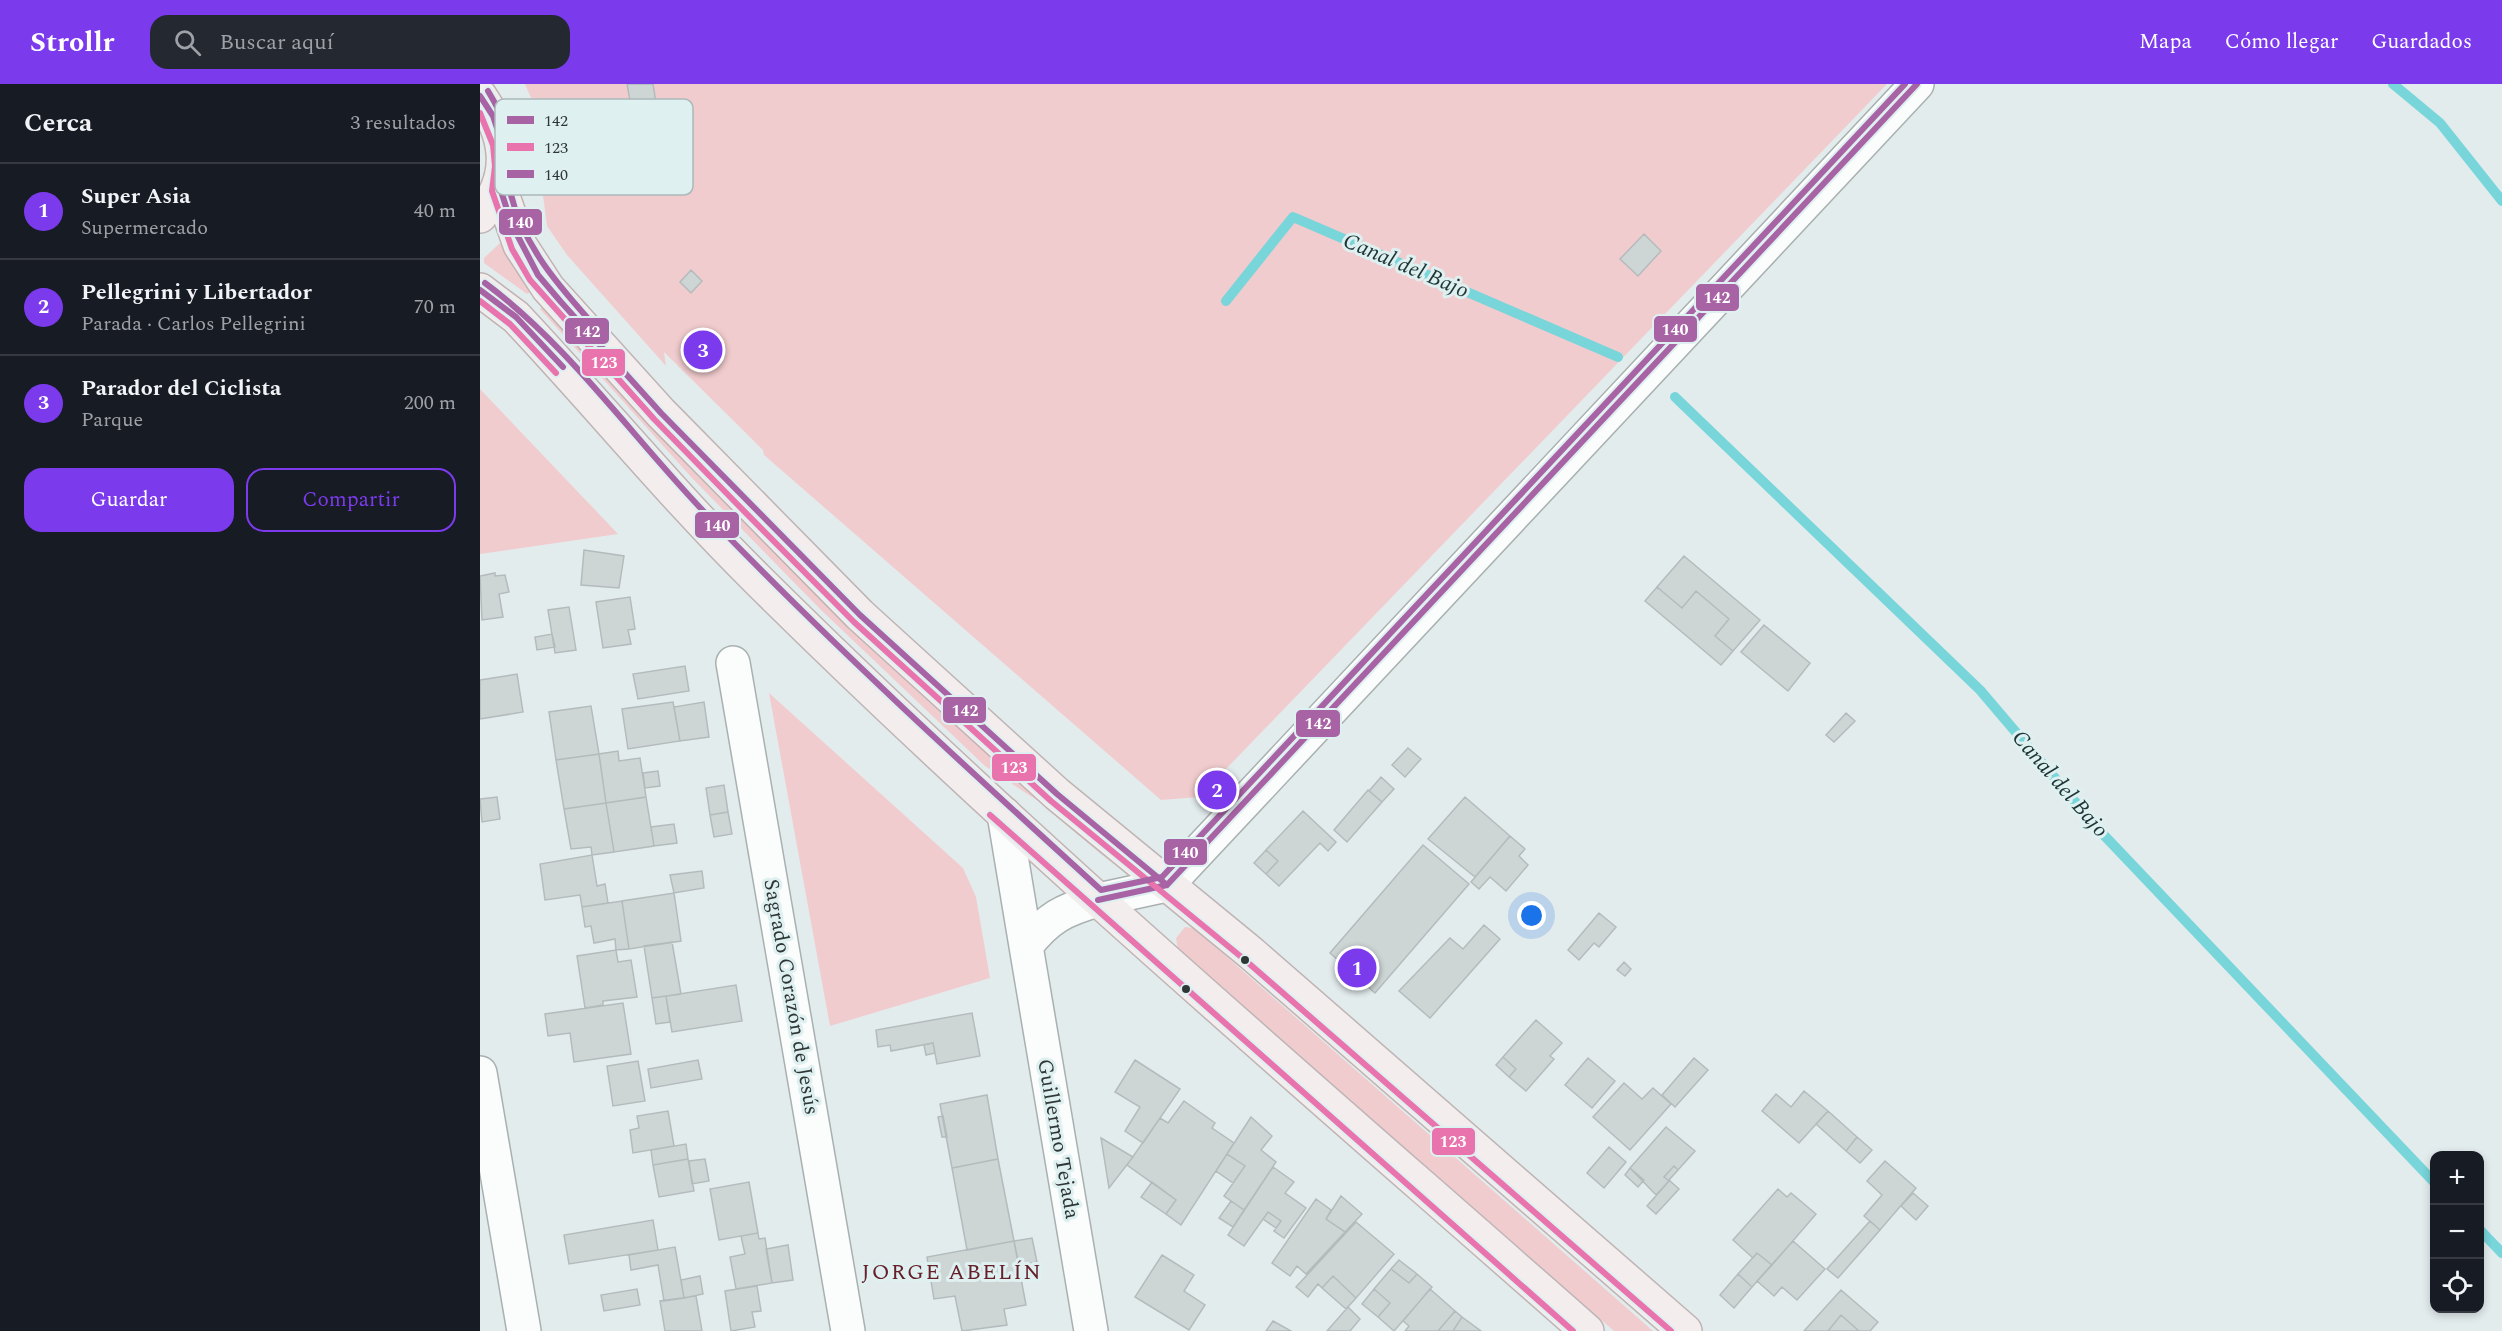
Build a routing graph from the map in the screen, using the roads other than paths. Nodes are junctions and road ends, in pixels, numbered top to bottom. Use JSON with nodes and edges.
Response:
{"nodes":[{"id":1,"x":1917,"y":84,"type":"edge"},
{"id":2,"x":480,"y":96,"type":"edge"},
{"id":3,"x":495,"y":119,"type":"edge"},
{"id":4,"x":495,"y":195,"type":"edge"},
{"id":5,"x":502,"y":195,"type":"edge"},
{"id":6,"x":480,"y":216,"type":"edge"},
{"id":7,"x":480,"y":290,"type":"edge"},
{"id":8,"x":733,"y":663,"type":"dead end"},
{"id":9,"x":1004,"y":814,"type":"junction"},
{"id":10,"x":1167,"y":885,"type":"junction"},
{"id":11,"x":1098,"y":900,"type":"junction"},
{"id":12,"x":1026,"y":946,"type":"junction"},
{"id":13,"x":480,"y":1073,"type":"edge"},
{"id":14,"x":524,"y":1331,"type":"edge"},
{"id":15,"x":848,"y":1331,"type":"edge"},
{"id":16,"x":1091,"y":1331,"type":"edge"},
{"id":17,"x":1587,"y":1331,"type":"edge"},
{"id":18,"x":1685,"y":1331,"type":"edge"}],
"edges":[{"from":1,"to":10,"type":"street"},
{"from":2,"to":3,"type":"main road"},
{"from":4,"to":6,"type":"main road"},
{"from":5,"to":10,"type":"main road"},
{"from":7,"to":9,"type":"main road"},
{"from":8,"to":15,"type":"street","name":"Sagrado Corazón de Jesús"},
{"from":9,"to":11,"type":"main road"},
{"from":9,"to":12,"type":"street","name":"Guillermo Tejada"},
{"from":10,"to":11,"type":"street"},
{"from":10,"to":18,"type":"main road"},
{"from":11,"to":12,"type":"street"},
{"from":11,"to":17,"type":"main road"},
{"from":12,"to":16,"type":"street","name":"Guillermo Tejada"},
{"from":13,"to":14,"type":"street"}]}
